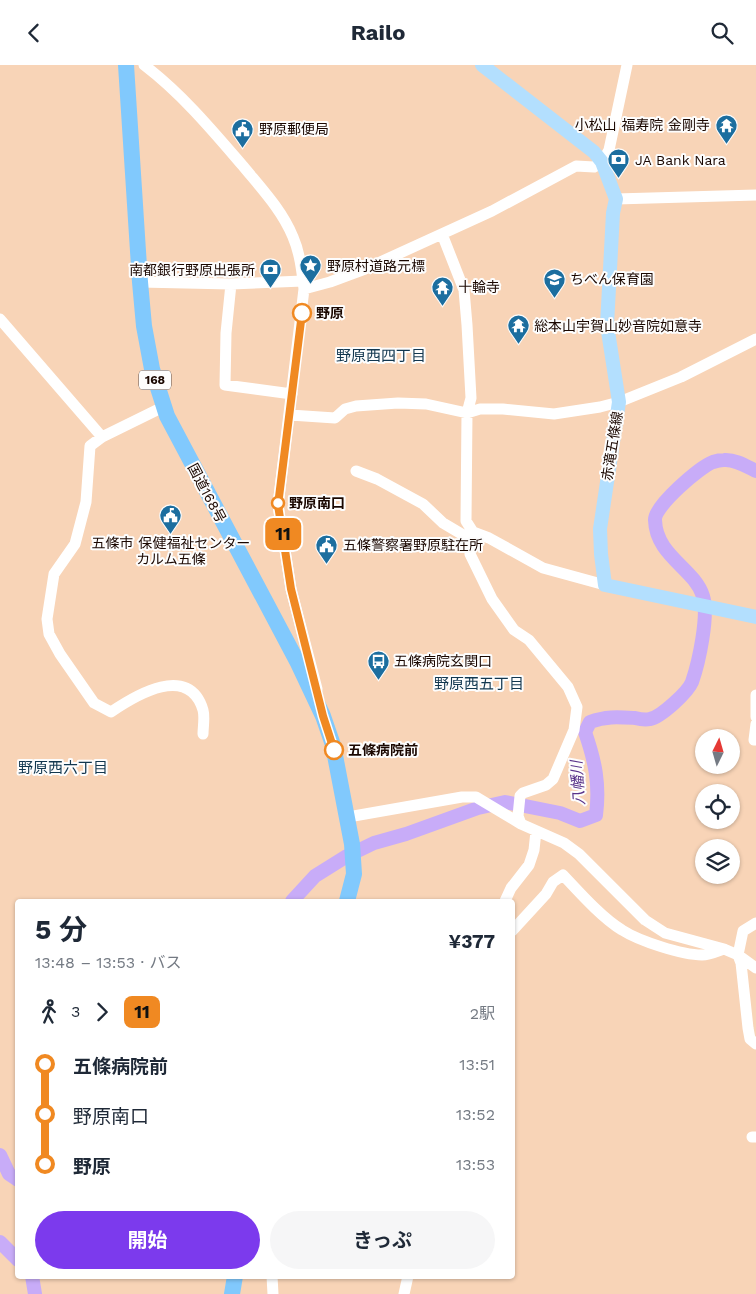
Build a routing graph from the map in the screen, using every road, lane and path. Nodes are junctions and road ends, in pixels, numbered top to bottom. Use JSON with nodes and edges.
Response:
{"nodes":[{"id":1,"x":126,"y":65,"type":"edge"},
{"id":2,"x":144,"y":65,"type":"edge"},
{"id":3,"x":482,"y":65,"type":"edge"},
{"id":4,"x":627,"y":65,"type":"edge"},
{"id":5,"x":602,"y":162,"type":"junction"},
{"id":6,"x":756,"y":195,"type":"edge"},
{"id":7,"x":616,"y":199,"type":"junction"},
{"id":8,"x":442,"y":234,"type":"junction"},
{"id":9,"x":140,"y":282,"type":"junction"},
{"id":10,"x":231,"y":284,"type":"junction"},
{"id":11,"x":304,"y":285,"type":"junction"},
{"id":12,"x":0,"y":319,"type":"edge"},
{"id":13,"x":756,"y":339,"type":"edge"},
{"id":14,"x":292,"y":394,"type":"junction"},
{"id":15,"x":619,"y":402,"type":"junction"},
{"id":16,"x":164,"y":407,"type":"junction"},
{"id":17,"x":467,"y":413,"type":"junction"},
{"id":18,"x":290,"y":415,"type":"junction"},
{"id":19,"x":102,"y":437,"type":"junction"},
{"id":20,"x":356,"y":471,"type":"dead end"},
{"id":21,"x":471,"y":535,"type":"junction"},
{"id":22,"x":605,"y":585,"type":"junction"},
{"id":23,"x":756,"y":617,"type":"edge"},
{"id":24,"x":756,"y":695,"type":"edge"},
{"id":25,"x":323,"y":716,"type":"junction"},
{"id":26,"x":756,"y":717,"type":"edge"},
{"id":27,"x":756,"y":724,"type":"edge"},
{"id":28,"x":203,"y":734,"type":"dead end"},
{"id":29,"x":756,"y":740,"type":"edge"},
{"id":30,"x":348,"y":817,"type":"junction"},
{"id":31,"x":516,"y":818,"type":"junction"},
{"id":32,"x":536,"y":831,"type":"junction"},
{"id":33,"x":348,"y":899,"type":"edge"},
{"id":34,"x":506,"y":899,"type":"edge"},
{"id":35,"x":756,"y":923,"type":"edge"},
{"id":36,"x":515,"y":928,"type":"edge"},
{"id":37,"x":724,"y":949,"type":"junction"},
{"id":38,"x":738,"y":955,"type":"junction"},
{"id":39,"x":756,"y":968,"type":"edge"},
{"id":40,"x":756,"y":1044,"type":"edge"},
{"id":41,"x":234,"y":1279,"type":"edge"},
{"id":42,"x":272,"y":1279,"type":"edge"},
{"id":43,"x":407,"y":1279,"type":"edge"},
{"id":44,"x":232,"y":1294,"type":"edge"},
{"id":45,"x":273,"y":1294,"type":"edge"},
{"id":46,"x":404,"y":1294,"type":"edge"}],
"edges":[{"from":1,"to":9,"type":"highway","name":"国道168号","number":"168"},
{"from":2,"to":11,"type":"street"},
{"from":3,"to":5,"type":"main road","name":"赤滝五條線"},
{"from":4,"to":5,"type":"street"},
{"from":5,"to":7,"type":"main road","name":"赤滝五條線"},
{"from":5,"to":8,"type":"street"},
{"from":6,"to":7,"type":"street"},
{"from":7,"to":15,"type":"main road","name":"赤滝五條線"},
{"from":8,"to":11,"type":"street"},
{"from":8,"to":17,"type":"street"},
{"from":9,"to":10,"type":"street"},
{"from":9,"to":16,"type":"highway","name":"国道168号","number":"168"},
{"from":10,"to":11,"type":"street"},
{"from":10,"to":14,"type":"street"},
{"from":11,"to":14,"type":"street"},
{"from":12,"to":19,"type":"street"},
{"from":13,"to":15,"type":"street"},
{"from":14,"to":18,"type":"street"},
{"from":15,"to":17,"type":"street"},
{"from":15,"to":22,"type":"main road","name":"赤滝五條線"},
{"from":16,"to":19,"type":"street"},
{"from":16,"to":25,"type":"highway","name":"国道168号","number":"168"},
{"from":17,"to":18,"type":"street"},
{"from":17,"to":21,"type":"street"},
{"from":18,"to":25,"type":"street"},
{"from":19,"to":28,"type":"street"},
{"from":20,"to":21,"type":"street"},
{"from":21,"to":22,"type":"street"},
{"from":21,"to":31,"type":"street"},
{"from":22,"to":23,"type":"main road"},
{"from":24,"to":26,"type":"street"},
{"from":25,"to":30,"type":"highway","name":"国道168号","number":"168"},
{"from":27,"to":29,"type":"street"},
{"from":30,"to":31,"type":"street"},
{"from":30,"to":33,"type":"highway","name":"国道168号","number":"168"},
{"from":31,"to":32,"type":"street"},
{"from":32,"to":34,"type":"street"},
{"from":32,"to":37,"type":"street"},
{"from":35,"to":38,"type":"street"},
{"from":36,"to":37,"type":"street"},
{"from":37,"to":38,"type":"street"},
{"from":38,"to":39,"type":"street"},
{"from":38,"to":40,"type":"street"},
{"from":41,"to":44,"type":"highway"},
{"from":42,"to":45,"type":"street"},
{"from":43,"to":46,"type":"street"}]}
